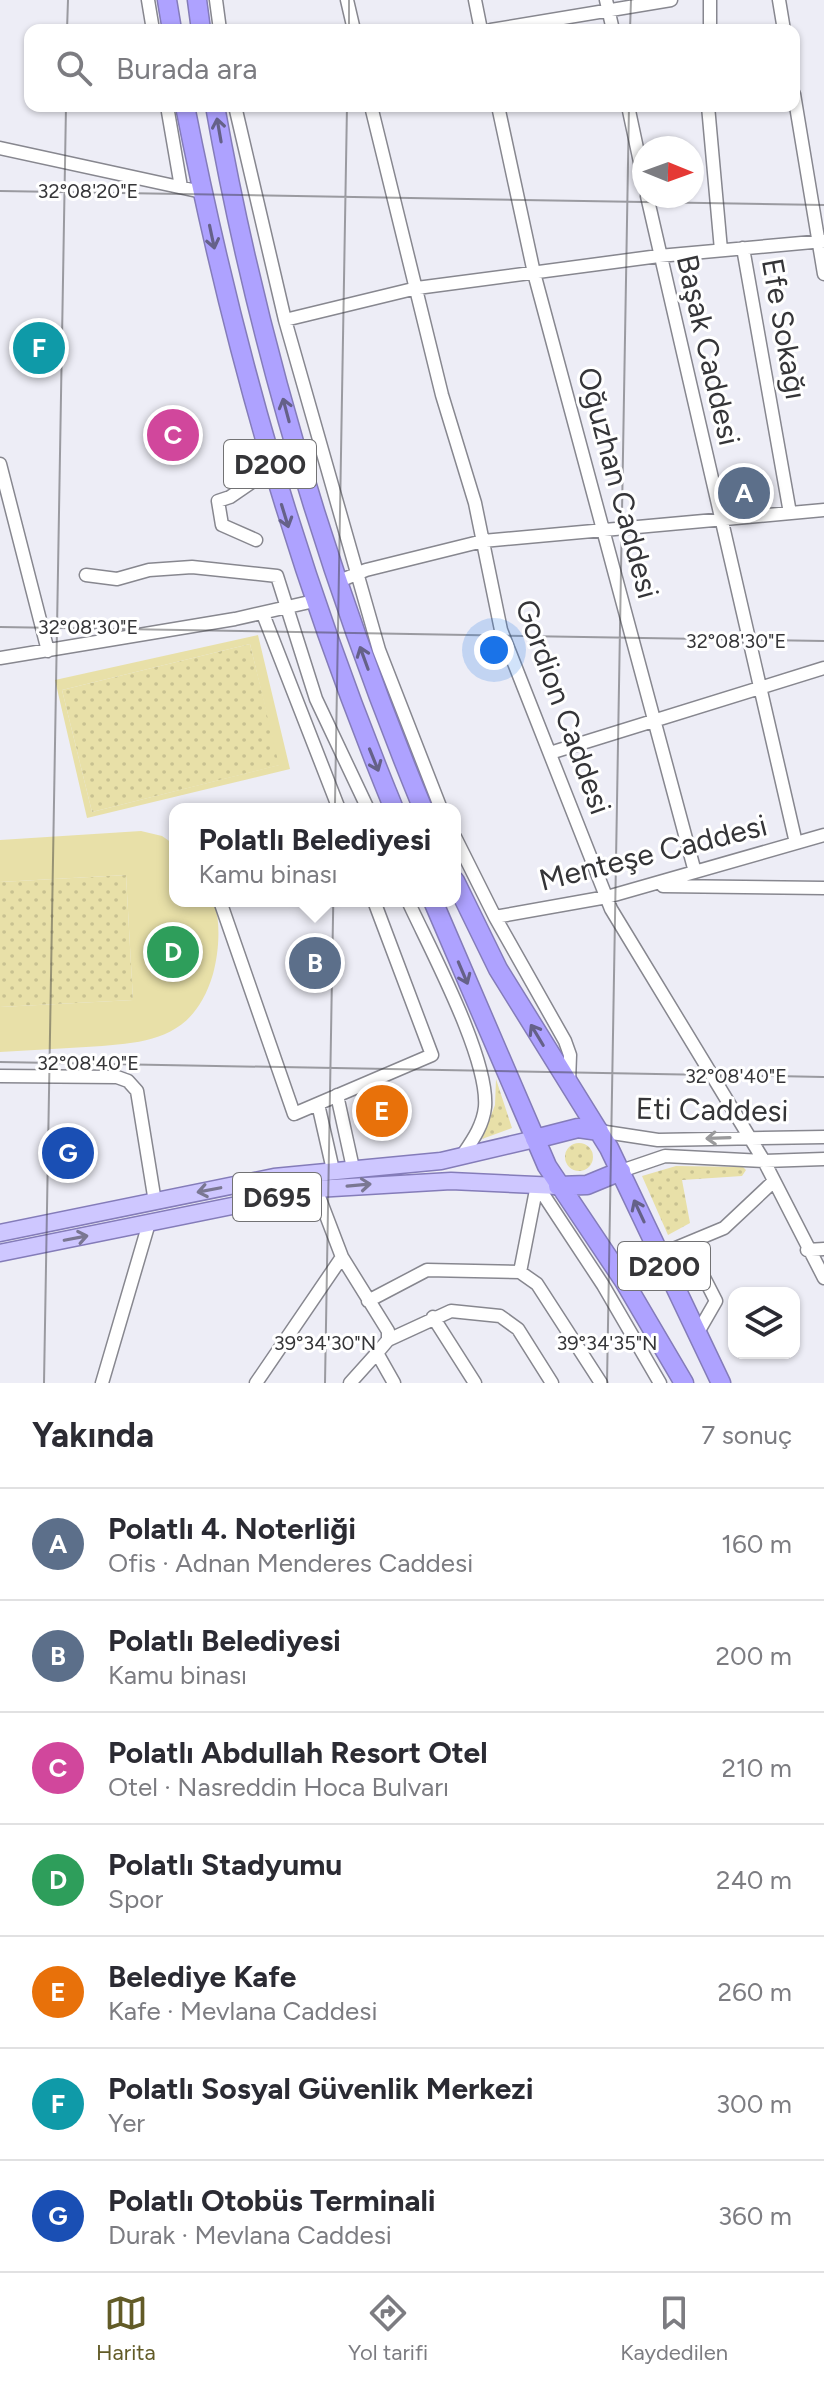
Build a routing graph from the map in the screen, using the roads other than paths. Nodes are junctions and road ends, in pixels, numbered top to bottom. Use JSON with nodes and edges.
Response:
{"nodes":[{"id":1,"x":148,"y":0,"type":"edge"},
{"id":2,"x":167,"y":0,"type":"edge"},
{"id":3,"x":197,"y":0,"type":"edge"},
{"id":4,"x":216,"y":0,"type":"edge"},
{"id":5,"x":347,"y":0,"type":"edge"},
{"id":6,"x":475,"y":0,"type":"edge"},
{"id":7,"x":671,"y":0,"type":"edge"},
{"id":8,"x":710,"y":0,"type":"edge"},
{"id":9,"x":779,"y":0,"type":"edge"},
{"id":10,"x":646,"y":2,"type":"edge"},
{"id":11,"x":607,"y":4,"type":"edge"},
{"id":12,"x":152,"y":24,"type":"edge"},
{"id":13,"x":171,"y":24,"type":"edge"},
{"id":14,"x":200,"y":24,"type":"edge"},
{"id":15,"x":219,"y":24,"type":"edge"},
{"id":16,"x":353,"y":24,"type":"edge"},
{"id":17,"x":480,"y":24,"type":"edge"},
{"id":18,"x":518,"y":24,"type":"edge"},
{"id":19,"x":612,"y":24,"type":"edge"},
{"id":20,"x":710,"y":24,"type":"edge"},
{"id":21,"x":783,"y":24,"type":"edge"},
{"id":22,"x":168,"y":112,"type":"edge"},
{"id":23,"x":186,"y":112,"type":"edge"},
{"id":24,"x":216,"y":112,"type":"edge"},
{"id":25,"x":236,"y":112,"type":"edge"},
{"id":26,"x":373,"y":112,"type":"edge"},
{"id":27,"x":499,"y":112,"type":"edge"},
{"id":28,"x":629,"y":112,"type":"edge"},
{"id":29,"x":709,"y":112,"type":"edge"},
{"id":30,"x":797,"y":112,"type":"edge"},
{"id":31,"x":634,"y":136,"type":"edge"},
{"id":32,"x":0,"y":148,"type":"edge"},
{"id":33,"x":181,"y":187,"type":"junction"},
{"id":34,"x":202,"y":192,"type":"junction"},
{"id":35,"x":649,"y":208,"type":"edge"},
{"id":36,"x":821,"y":242,"type":"edge"},
{"id":37,"x":743,"y":248,"type":"junction"},
{"id":38,"x":721,"y":250,"type":"junction"},
{"id":39,"x":659,"y":256,"type":"junction"},
{"id":40,"x":534,"y":273,"type":"junction"},
{"id":41,"x":824,"y":274,"type":"edge"},
{"id":42,"x":417,"y":288,"type":"junction"},
{"id":43,"x":285,"y":320,"type":"junction"},
{"id":44,"x":0,"y":464,"type":"edge"},
{"id":45,"x":271,"y":469,"type":"junction"},
{"id":46,"x":824,"y":510,"type":"edge"},
{"id":47,"x":790,"y":513,"type":"junction"},
{"id":48,"x":720,"y":520,"type":"junction"},
{"id":49,"x":603,"y":530,"type":"junction"},
{"id":50,"x":256,"y":540,"type":"dead end"},
{"id":51,"x":483,"y":541,"type":"junction"},
{"id":52,"x":357,"y":574,"type":"junction"},
{"id":53,"x":86,"y":575,"type":"dead end"},
{"id":54,"x":337,"y":582,"type":"junction"},
{"id":55,"x":314,"y":601,"type":"junction"},
{"id":56,"x":289,"y":607,"type":"junction"},
{"id":57,"x":263,"y":614,"type":"junction"},
{"id":58,"x":48,"y":651,"type":"junction"},
{"id":59,"x":0,"y":658,"type":"edge"},
{"id":60,"x":824,"y":668,"type":"edge"},
{"id":61,"x":759,"y":686,"type":"junction"},
{"id":62,"x":656,"y":719,"type":"junction"},
{"id":63,"x":550,"y":753,"type":"junction"},
{"id":64,"x":337,"y":803,"type":"edge"},
{"id":65,"x":365,"y":803,"type":"edge"},
{"id":66,"x":392,"y":803,"type":"edge"},
{"id":67,"x":421,"y":803,"type":"edge"},
{"id":68,"x":439,"y":803,"type":"edge"},
{"id":69,"x":824,"y":835,"type":"edge"},
{"id":70,"x":796,"y":843,"type":"junction"},
{"id":71,"x":461,"y":849,"type":"edge"},
{"id":72,"x":695,"y":872,"type":"junction"},
{"id":73,"x":648,"y":885,"type":"junction"},
{"id":74,"x":824,"y":888,"type":"edge"},
{"id":75,"x":461,"y":893,"type":"edge"},
{"id":76,"x":607,"y":897,"type":"junction"},
{"id":77,"x":222,"y":907,"type":"edge"},
{"id":78,"x":376,"y":907,"type":"edge"},
{"id":79,"x":411,"y":907,"type":"edge"},
{"id":80,"x":436,"y":907,"type":"edge"},
{"id":81,"x":495,"y":917,"type":"junction"},
{"id":82,"x":0,"y":1076,"type":"edge"},
{"id":83,"x":569,"y":1085,"type":"junction"},
{"id":84,"x":337,"y":1095,"type":"junction"},
{"id":85,"x":318,"y":1104,"type":"junction"},
{"id":86,"x":599,"y":1131,"type":"junction"},
{"id":87,"x":750,"y":1137,"type":"junction"},
{"id":88,"x":824,"y":1137,"type":"edge"},
{"id":89,"x":535,"y":1139,"type":"junction"},
{"id":90,"x":462,"y":1156,"type":"junction"},
{"id":91,"x":824,"y":1159,"type":"edge"},
{"id":92,"x":764,"y":1161,"type":"junction"},
{"id":93,"x":353,"y":1168,"type":"junction"},
{"id":94,"x":333,"y":1170,"type":"junction"},
{"id":95,"x":621,"y":1171,"type":"junction"},
{"id":96,"x":774,"y":1181,"type":"junction"},
{"id":97,"x":537,"y":1185,"type":"junction"},
{"id":98,"x":558,"y":1186,"type":"junction"},
{"id":99,"x":316,"y":1189,"type":"junction"},
{"id":100,"x":155,"y":1202,"type":"junction"},
{"id":101,"x":149,"y":1223,"type":"junction"},
{"id":102,"x":0,"y":1233,"type":"edge"},
{"id":103,"x":824,"y":1249,"type":"edge"},
{"id":104,"x":807,"y":1250,"type":"junction"},
{"id":105,"x":0,"y":1253,"type":"edge"},
{"id":106,"x":659,"y":1255,"type":"junction"},
{"id":107,"x":342,"y":1257,"type":"junction"},
{"id":108,"x":520,"y":1272,"type":"junction"},
{"id":109,"x":824,"y":1278,"type":"edge"},
{"id":110,"x":611,"y":1279,"type":"junction"},
{"id":111,"x":368,"y":1301,"type":"junction"},
{"id":112,"x":433,"y":1317,"type":"junction"},
{"id":113,"x":697,"y":1334,"type":"junction"},
{"id":114,"x":388,"y":1340,"type":"junction"},
{"id":115,"x":377,"y":1353,"type":"junction"},
{"id":116,"x":658,"y":1382,"type":"edge"},
{"id":117,"x":102,"y":1383,"type":"edge"},
{"id":118,"x":256,"y":1383,"type":"edge"},
{"id":119,"x":350,"y":1383,"type":"edge"},
{"id":120,"x":394,"y":1383,"type":"edge"},
{"id":121,"x":475,"y":1383,"type":"edge"},
{"id":122,"x":552,"y":1383,"type":"edge"},
{"id":123,"x":601,"y":1383,"type":"edge"},
{"id":124,"x":684,"y":1383,"type":"edge"},
{"id":125,"x":721,"y":1383,"type":"edge"}],
"edges":[{"from":1,"to":12,"type":"street"},
{"from":2,"to":13,"type":"highway"},
{"from":3,"to":14,"type":"highway"},
{"from":4,"to":15,"type":"street"},
{"from":5,"to":16,"type":"street"},
{"from":6,"to":17,"type":"street"},
{"from":7,"to":10,"type":"street"},
{"from":8,"to":20,"type":"street"},
{"from":9,"to":21,"type":"street"},
{"from":10,"to":11,"type":"street"},
{"from":11,"to":18,"type":"street"},
{"from":11,"to":19,"type":"street"},
{"from":22,"to":33,"type":"street"},
{"from":23,"to":34,"type":"highway","number":"D200"},
{"from":54,"to":24,"type":"highway","number":"D200","one_way":true},
{"from":25,"to":43,"type":"street"},
{"from":26,"to":42,"type":"street","name":"Gordion Caddesi"},
{"from":27,"to":40,"type":"street","name":"Oğuzhan Caddesi"},
{"from":28,"to":31,"type":"street"},
{"from":29,"to":38,"type":"street"},
{"from":30,"to":36,"type":"street"},
{"from":32,"to":33,"type":"street"},
{"from":33,"to":34,"type":"street"},
{"from":34,"to":45,"type":"highway","number":"D200","one_way":true},
{"from":35,"to":39,"type":"street","name":"Başak Caddesi"},
{"from":36,"to":37,"type":"street"},
{"from":36,"to":41,"type":"street"},
{"from":37,"to":38,"type":"street"},
{"from":37,"to":47,"type":"street","name":"Efe Sokağı"},
{"from":38,"to":39,"type":"street"},
{"from":39,"to":40,"type":"street"},
{"from":39,"to":48,"type":"street","name":"Başak Caddesi"},
{"from":40,"to":42,"type":"street"},
{"from":40,"to":49,"type":"street","name":"Oğuzhan Caddesi"},
{"from":42,"to":43,"type":"street"},
{"from":42,"to":51,"type":"street","name":"Gordion Caddesi"},
{"from":43,"to":52,"type":"street"},
{"from":44,"to":58,"type":"street"},
{"from":45,"to":50,"type":"street"},
{"from":45,"to":55,"type":"highway","number":"D200","one_way":true},
{"from":46,"to":47,"type":"street"},
{"from":47,"to":48,"type":"street"},
{"from":48,"to":49,"type":"street"},
{"from":48,"to":61,"type":"street","name":"Başak Caddesi"},
{"from":49,"to":51,"type":"street"},
{"from":49,"to":62,"type":"street","name":"Oğuzhan Caddesi"},
{"from":51,"to":52,"type":"street"},
{"from":51,"to":63,"type":"street","name":"Gordion Caddesi"},
{"from":52,"to":54,"type":"street"},
{"from":52,"to":68,"type":"street"},
{"from":53,"to":56,"type":"street"},
{"from":67,"to":54,"type":"highway","number":"D200","one_way":true},
{"from":55,"to":56,"type":"street"},
{"from":55,"to":66,"type":"highway","number":"D200","one_way":true},
{"from":56,"to":57,"type":"street"},
{"from":56,"to":65,"type":"street"},
{"from":57,"to":58,"type":"street"},
{"from":57,"to":64,"type":"street"},
{"from":58,"to":59,"type":"street"},
{"from":60,"to":61,"type":"street"},
{"from":61,"to":62,"type":"street"},
{"from":61,"to":70,"type":"street","name":"Başak Caddesi"},
{"from":62,"to":63,"type":"street"},
{"from":62,"to":72,"type":"street","name":"Oğuzhan Caddesi"},
{"from":63,"to":76,"type":"street","name":"Gordion Caddesi"},
{"from":69,"to":70,"type":"street","name":"Menteşe Caddesi"},
{"from":70,"to":72,"type":"street","name":"Menteşe Caddesi"},
{"from":71,"to":81,"type":"street"},
{"from":72,"to":73,"type":"street","name":"Menteşe Caddesi"},
{"from":73,"to":74,"type":"street"},
{"from":73,"to":76,"type":"street","name":"Menteşe Caddesi"},
{"from":83,"to":75,"type":"highway","number":"D200","one_way":true},
{"from":76,"to":81,"type":"street","name":"Menteşe Caddesi"},
{"from":76,"to":87,"type":"street","name":"Gordion Caddesi"},
{"from":77,"to":85,"type":"street"},
{"from":78,"to":84,"type":"street"},
{"from":79,"to":90,"type":"street"},
{"from":80,"to":89,"type":"highway","number":"D200","one_way":true},
{"from":81,"to":83,"type":"street"},
{"from":82,"to":100,"type":"street"},
{"from":83,"to":86,"type":"highway","number":"D200"},
{"from":84,"to":85,"type":"street"},
{"from":84,"to":93,"type":"street"},
{"from":85,"to":94,"type":"street"},
{"from":87,"to":86,"type":"street","name":"Eti Caddesi","one_way":true},
{"from":86,"to":89,"type":"highway"},
{"from":86,"to":95,"type":"highway","number":"D200"},
{"from":87,"to":88,"type":"street","name":"Eti Caddesi"},
{"from":87,"to":92,"type":"street","name":"Gordion Caddesi"},
{"from":89,"to":90,"type":"main road","number":"D695"},
{"from":89,"to":98,"type":"highway","number":"D200"},
{"from":90,"to":93,"type":"main road","number":"D695"},
{"from":91,"to":92,"type":"street","name":"Eti Caddesi"},
{"from":92,"to":95,"type":"street","name":"Eti Caddesi"},
{"from":92,"to":96,"type":"street","name":"Gordion Caddesi"},
{"from":93,"to":94,"type":"main road","number":"D695"},
{"from":94,"to":100,"type":"main road","number":"D695","one_way":true},
{"from":95,"to":98,"type":"highway"},
{"from":106,"to":95,"type":"highway","number":"D200","one_way":true},
{"from":96,"to":104,"type":"street","name":"Gordion Caddesi"},
{"from":96,"to":106,"type":"street"},
{"from":97,"to":98,"type":"main road","number":"D695"},
{"from":99,"to":97,"type":"main road","number":"D695","one_way":true},
{"from":97,"to":108,"type":"street"},
{"from":97,"to":110,"type":"street"},
{"from":98,"to":110,"type":"highway","number":"D200"},
{"from":99,"to":101,"type":"main road","number":"D695"},
{"from":99,"to":107,"type":"street"},
{"from":100,"to":102,"type":"main road","number":"D695"},
{"from":105,"to":101,"type":"main road","number":"D695","one_way":true},
{"from":101,"to":117,"type":"street"},
{"from":103,"to":104,"type":"street"},
{"from":104,"to":109,"type":"street","name":"Gordion Caddesi"},
{"from":106,"to":113,"type":"highway","number":"D200"},
{"from":106,"to":113,"type":"street"},
{"from":107,"to":111,"type":"street"},
{"from":107,"to":118,"type":"street"},
{"from":108,"to":111,"type":"street"},
{"from":108,"to":123,"type":"street"},
{"from":110,"to":116,"type":"street"},
{"from":110,"to":124,"type":"highway","number":"D200"},
{"from":111,"to":114,"type":"street"},
{"from":112,"to":114,"type":"street"},
{"from":112,"to":121,"type":"street"},
{"from":112,"to":122,"type":"street"},
{"from":113,"to":125,"type":"highway","number":"D200"},
{"from":114,"to":115,"type":"street"},
{"from":115,"to":119,"type":"street"},
{"from":115,"to":120,"type":"street"}]}
